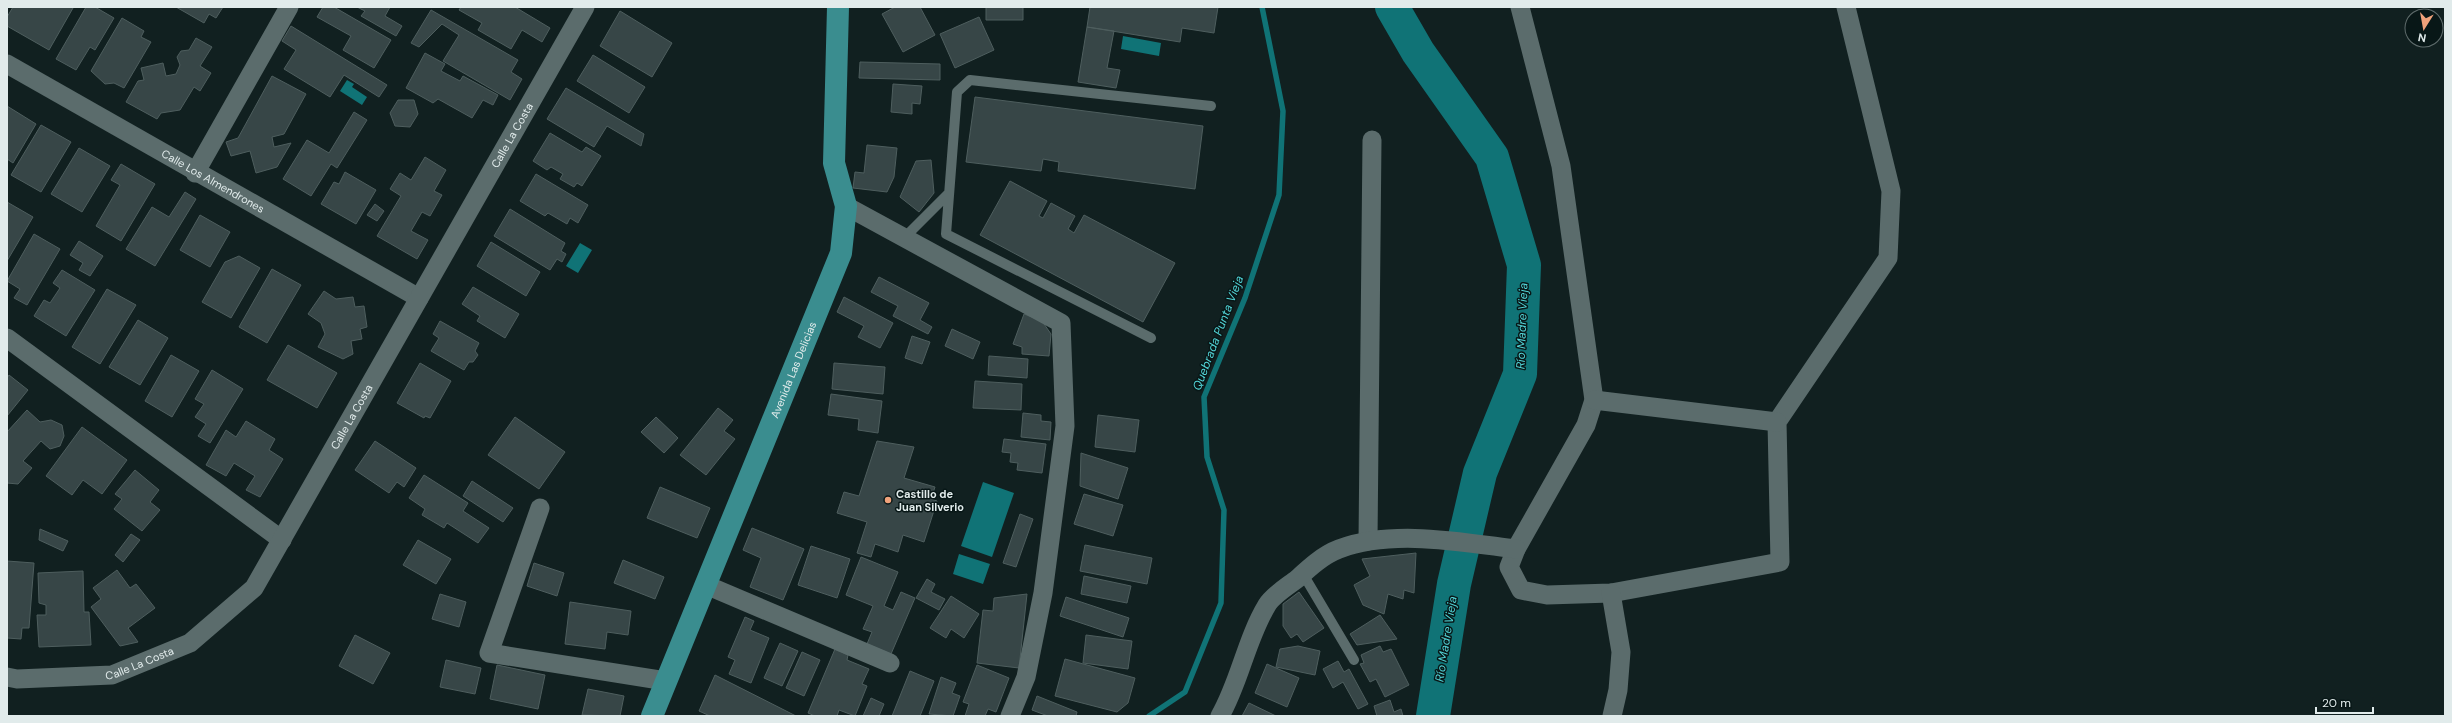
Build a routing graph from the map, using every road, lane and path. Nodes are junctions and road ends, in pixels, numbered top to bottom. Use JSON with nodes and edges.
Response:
{"nodes":[{"id":1,"x":289,"y":7,"type":"edge"},
{"id":2,"x":585,"y":7,"type":"edge"},
{"id":3,"x":838,"y":7,"type":"edge"},
{"id":4,"x":1520,"y":7,"type":"edge"},
{"id":5,"x":1846,"y":7,"type":"edge"},
{"id":6,"x":7,"y":64,"type":"edge"},
{"id":7,"x":1211,"y":106,"type":"dead end"},
{"id":8,"x":1372,"y":140,"type":"dead end"},
{"id":9,"x":195,"y":172,"type":"junction"},
{"id":10,"x":949,"y":193,"type":"junction"},
{"id":11,"x":846,"y":206,"type":"junction"},
{"id":12,"x":904,"y":238,"type":"junction"},
{"id":13,"x":419,"y":298,"type":"junction"},
{"id":14,"x":7,"y":338,"type":"edge"},
{"id":15,"x":1151,"y":338,"type":"dead end"},
{"id":16,"x":1594,"y":400,"type":"junction"},
{"id":17,"x":1777,"y":422,"type":"junction"},
{"id":18,"x":540,"y":508,"type":"dead end"},
{"id":19,"x":282,"y":540,"type":"junction"},
{"id":20,"x":1368,"y":541,"type":"junction"},
{"id":21,"x":1516,"y":549,"type":"junction"},
{"id":22,"x":1303,"y":574,"type":"junction"},
{"id":23,"x":706,"y":585,"type":"junction"},
{"id":24,"x":1611,"y":593,"type":"junction"},
{"id":25,"x":1354,"y":660,"type":"dead end"},
{"id":26,"x":890,"y":662,"type":"dead end"},
{"id":27,"x":7,"y":677,"type":"edge"},
{"id":28,"x":666,"y":681,"type":"junction"},
{"id":29,"x":652,"y":716,"type":"edge"},
{"id":30,"x":1010,"y":716,"type":"edge"},
{"id":31,"x":1220,"y":716,"type":"edge"},
{"id":32,"x":1612,"y":716,"type":"edge"}],
"edges":[{"from":1,"to":9,"type":"street"},
{"from":2,"to":13,"type":"street","name":"Calle La Costa"},
{"from":3,"to":11,"type":"main road","name":"Avenida Las Delicias"},
{"from":4,"to":16,"type":"street"},
{"from":5,"to":17,"type":"street"},
{"from":6,"to":9,"type":"street","name":"Calle Los Almendrones"},
{"from":7,"to":10,"type":"lane"},
{"from":8,"to":20,"type":"street"},
{"from":9,"to":13,"type":"street","name":"Calle Los Almendrones"},
{"from":10,"to":12,"type":"lane"},
{"from":10,"to":15,"type":"lane"},
{"from":11,"to":12,"type":"street"},
{"from":11,"to":23,"type":"main road","name":"Avenida Las Delicias"},
{"from":12,"to":30,"type":"street"},
{"from":13,"to":19,"type":"street","name":"Calle La Costa"},
{"from":14,"to":19,"type":"street"},
{"from":16,"to":17,"type":"street"},
{"from":16,"to":21,"type":"street"},
{"from":17,"to":24,"type":"street"},
{"from":18,"to":28,"type":"street"},
{"from":19,"to":27,"type":"street","name":"Calle La Costa"},
{"from":20,"to":21,"type":"street"},
{"from":20,"to":22,"type":"street"},
{"from":21,"to":24,"type":"street"},
{"from":22,"to":25,"type":"lane"},
{"from":22,"to":31,"type":"street"},
{"from":23,"to":26,"type":"street"},
{"from":23,"to":28,"type":"main road","name":"Avenida Las Delicias"},
{"from":24,"to":32,"type":"street"},
{"from":28,"to":29,"type":"main road","name":"Avenida Las Delicias"}]}
